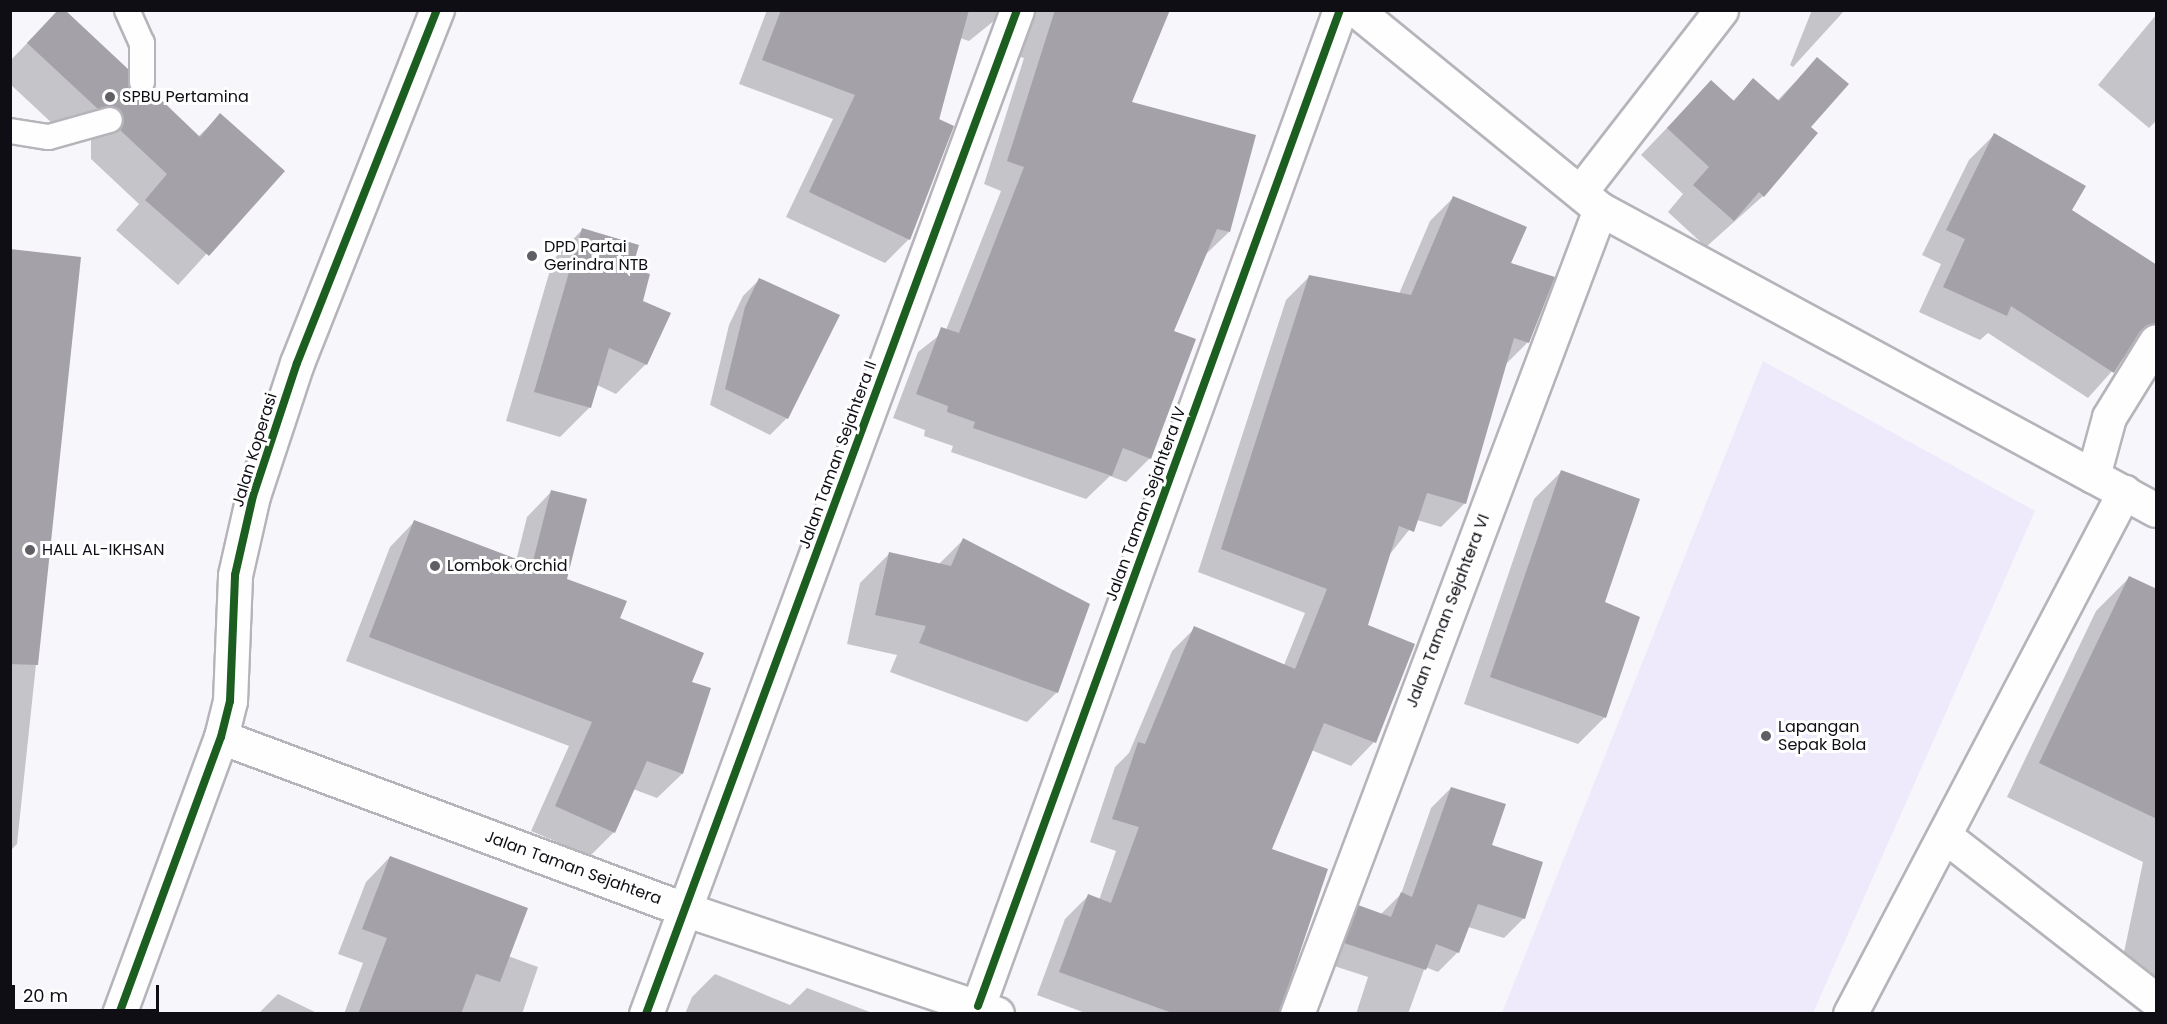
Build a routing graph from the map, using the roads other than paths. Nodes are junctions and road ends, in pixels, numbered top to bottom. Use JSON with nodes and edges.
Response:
{"nodes":[{"id":1,"x":127,"y":10,"type":"edge"},
{"id":2,"x":437,"y":10,"type":"edge"},
{"id":3,"x":1017,"y":10,"type":"edge"},
{"id":4,"x":1340,"y":10,"type":"edge"},
{"id":5,"x":1356,"y":10,"type":"edge"},
{"id":6,"x":1721,"y":10,"type":"edge"},
{"id":7,"x":142,"y":82,"type":"dead end"},
{"id":8,"x":110,"y":120,"type":"dead end"},
{"id":9,"x":10,"y":131,"type":"edge"},
{"id":10,"x":1590,"y":200,"type":"junction"},
{"id":11,"x":2157,"y":341,"type":"edge"},
{"id":12,"x":2093,"y":476,"type":"junction"},
{"id":13,"x":2124,"y":492,"type":"junction"},
{"id":14,"x":2157,"y":510,"type":"edge"},
{"id":15,"x":221,"y":737,"type":"junction"},
{"id":16,"x":1945,"y":836,"type":"junction"},
{"id":17,"x":684,"y":909,"type":"junction"},
{"id":18,"x":2157,"y":1000,"type":"edge"},
{"id":19,"x":987,"y":1010,"type":"edge"},
{"id":20,"x":119,"y":1014,"type":"edge"},
{"id":21,"x":646,"y":1014,"type":"edge"},
{"id":22,"x":1297,"y":1014,"type":"edge"},
{"id":23,"x":1850,"y":1014,"type":"edge"}],
"edges":[{"from":1,"to":7,"type":"lane"},
{"from":2,"to":15,"type":"street","name":"Jalan Koperasi"},
{"from":3,"to":17,"type":"street","name":"Jalan Taman Sejahtera II"},
{"from":4,"to":19,"type":"street","name":"Jalan Taman Sejahtera IV"},
{"from":5,"to":10,"type":"street"},
{"from":6,"to":10,"type":"street","name":"Jalan Taman Sejahtera VI"},
{"from":8,"to":9,"type":"lane"},
{"from":10,"to":12,"type":"street"},
{"from":10,"to":22,"type":"street","name":"Jalan Taman Sejahtera VI"},
{"from":11,"to":12,"type":"street"},
{"from":12,"to":13,"type":"street"},
{"from":13,"to":14,"type":"street"},
{"from":13,"to":16,"type":"street"},
{"from":15,"to":17,"type":"street","name":"Jalan Taman Sejahtera"},
{"from":15,"to":20,"type":"street","name":"Jalan Koperasi"},
{"from":16,"to":18,"type":"street"},
{"from":16,"to":23,"type":"street"},
{"from":17,"to":19,"type":"street","name":"Jalan Taman Sejahtera"},
{"from":17,"to":21,"type":"street","name":"Jalan Taman Sejahtera II"}]}
